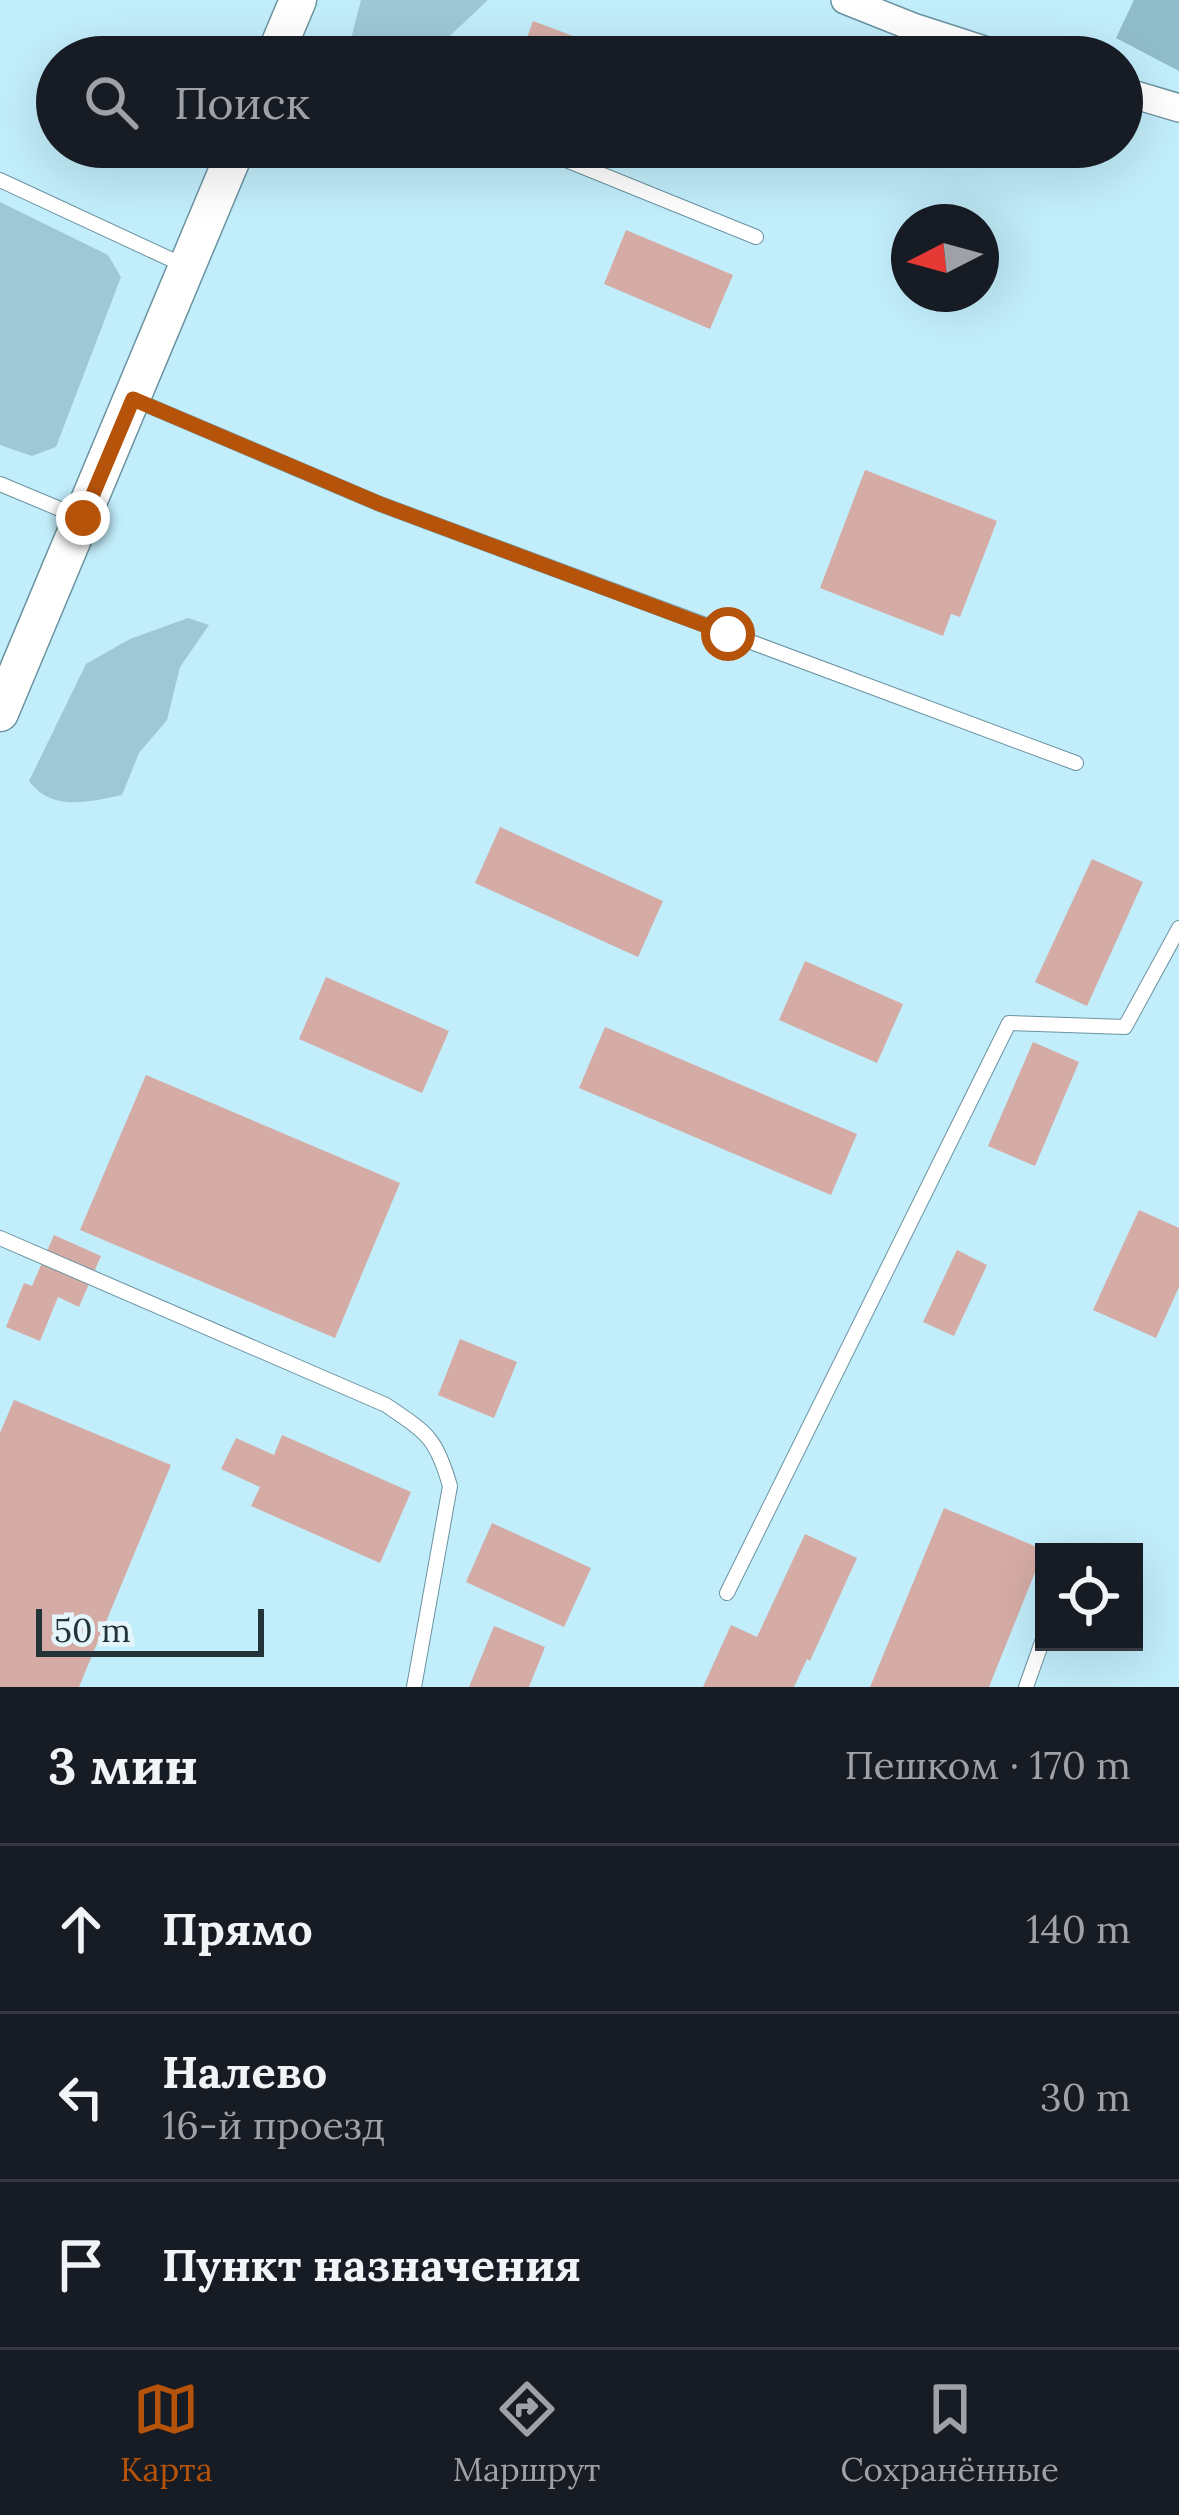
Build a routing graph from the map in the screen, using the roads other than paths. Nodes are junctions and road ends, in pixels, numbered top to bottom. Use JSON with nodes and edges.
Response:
{"nodes":[{"id":1,"x":298,"y":0,"type":"edge"},
{"id":2,"x":845,"y":0,"type":"edge"},
{"id":3,"x":291,"y":36,"type":"edge"},
{"id":4,"x":941,"y":36,"type":"edge"},
{"id":5,"x":1143,"y":97,"type":"edge"},
{"id":6,"x":1179,"y":108,"type":"edge"},
{"id":7,"x":228,"y":168,"type":"edge"},
{"id":8,"x":586,"y":168,"type":"edge"},
{"id":9,"x":0,"y":180,"type":"edge"},
{"id":10,"x":756,"y":237,"type":"dead end"},
{"id":11,"x":188,"y":267,"type":"junction"},
{"id":12,"x":133,"y":399,"type":"junction"},
{"id":13,"x":0,"y":484,"type":"edge"},
{"id":14,"x":83,"y":518,"type":"junction"},
{"id":15,"x":0,"y":713,"type":"edge"},
{"id":16,"x":1076,"y":763,"type":"dead end"},
{"id":17,"x":1179,"y":928,"type":"edge"},
{"id":18,"x":0,"y":1238,"type":"edge"},
{"id":19,"x":728,"y":1593,"type":"dead end"},
{"id":20,"x":1039,"y":1651,"type":"edge"},
{"id":21,"x":414,"y":1687,"type":"edge"},
{"id":22,"x":1026,"y":1687,"type":"edge"}],
"edges":[{"from":1,"to":3,"type":"street"},
{"from":2,"to":4,"type":"street"},
{"from":5,"to":6,"type":"street"},
{"from":7,"to":11,"type":"street"},
{"from":8,"to":10,"type":"lane"},
{"from":9,"to":11,"type":"lane"},
{"from":11,"to":12,"type":"street"},
{"from":12,"to":14,"type":"street"},
{"from":12,"to":16,"type":"lane"},
{"from":13,"to":14,"type":"lane"},
{"from":14,"to":15,"type":"street"},
{"from":17,"to":19,"type":"lane"},
{"from":18,"to":21,"type":"lane"},
{"from":20,"to":22,"type":"lane"}]}
